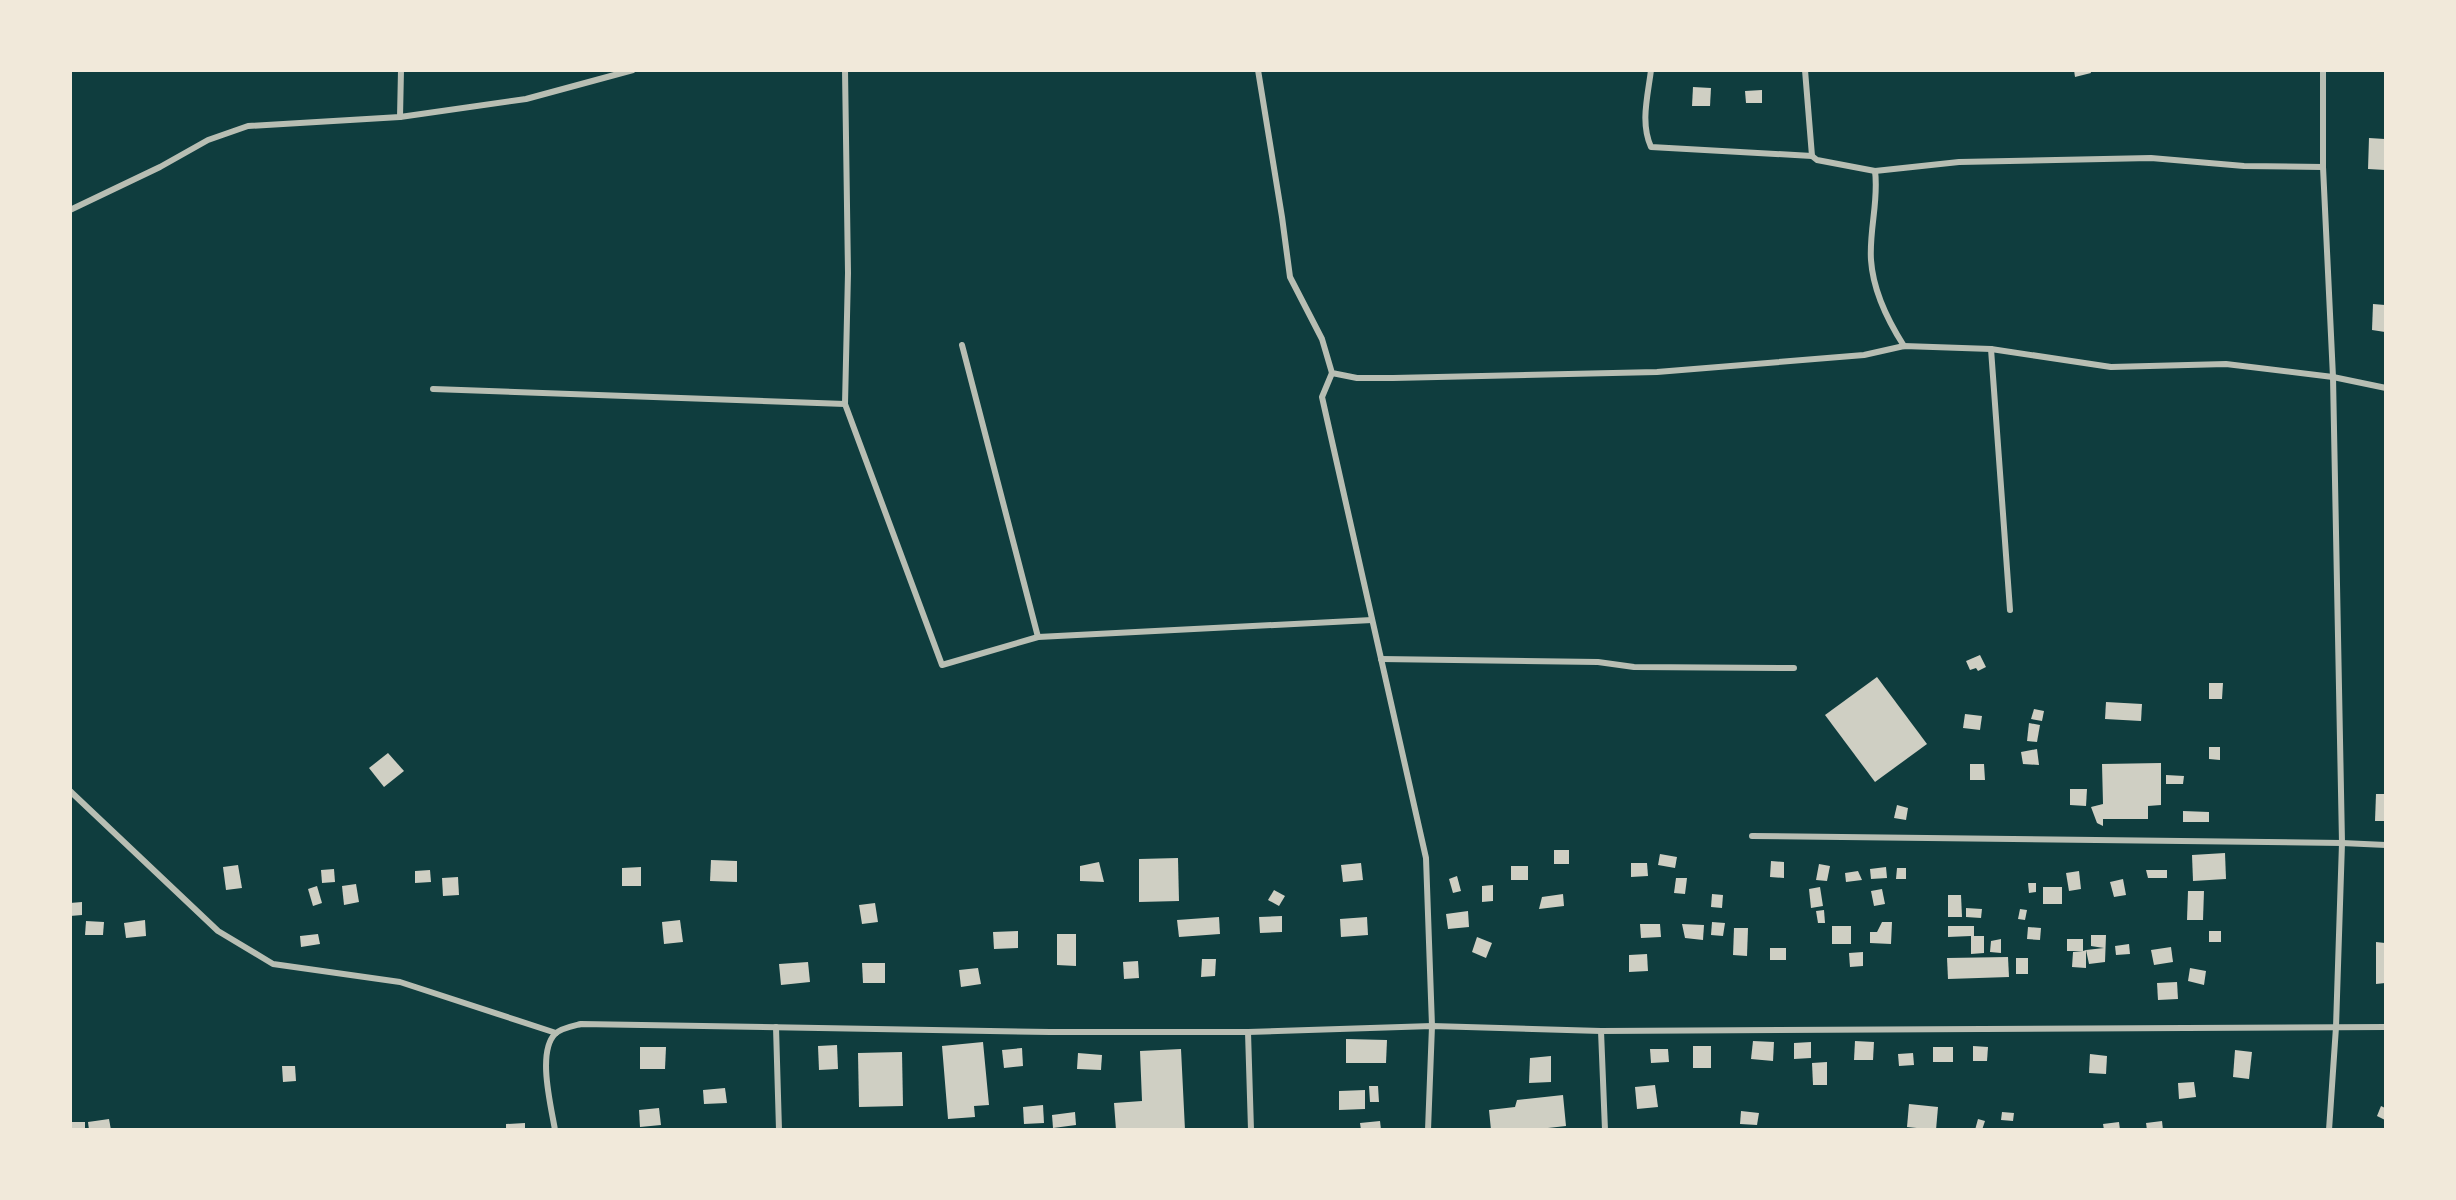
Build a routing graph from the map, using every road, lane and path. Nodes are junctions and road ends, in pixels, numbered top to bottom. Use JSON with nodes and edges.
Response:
{"nodes":[{"id":1,"x":400,"y":70,"type":"edge"},
{"id":2,"x":633,"y":70,"type":"edge"},
{"id":3,"x":845,"y":70,"type":"edge"},
{"id":4,"x":1257,"y":70,"type":"edge"},
{"id":5,"x":1651,"y":70,"type":"edge"},
{"id":6,"x":1805,"y":70,"type":"edge"},
{"id":7,"x":2323,"y":70,"type":"edge"},
{"id":8,"x":400,"y":117,"type":"junction"},
{"id":9,"x":1812,"y":156,"type":"junction"},
{"id":10,"x":2323,"y":167,"type":"junction"},
{"id":11,"x":1875,"y":171,"type":"junction"},
{"id":12,"x":70,"y":210,"type":"edge"},
{"id":13,"x":962,"y":345,"type":"dead end"},
{"id":14,"x":1904,"y":346,"type":"junction"},
{"id":15,"x":1991,"y":349,"type":"junction"},
{"id":16,"x":1332,"y":373,"type":"junction"},
{"id":17,"x":2333,"y":377,"type":"junction"},
{"id":18,"x":2385,"y":388,"type":"edge"},
{"id":19,"x":433,"y":389,"type":"dead end"},
{"id":20,"x":845,"y":404,"type":"junction"},
{"id":21,"x":2010,"y":610,"type":"dead end"},
{"id":22,"x":1372,"y":620,"type":"junction"},
{"id":23,"x":1038,"y":638,"type":"junction"},
{"id":24,"x":1381,"y":659,"type":"junction"},
{"id":25,"x":1794,"y":668,"type":"dead end"},
{"id":26,"x":70,"y":791,"type":"edge"},
{"id":27,"x":1752,"y":836,"type":"dead end"},
{"id":28,"x":2342,"y":843,"type":"junction"},
{"id":29,"x":2385,"y":845,"type":"edge"},
{"id":30,"x":1432,"y":1026,"type":"junction"},
{"id":31,"x":776,"y":1027,"type":"junction"},
{"id":32,"x":2336,"y":1027,"type":"junction"},
{"id":33,"x":2385,"y":1028,"type":"edge"},
{"id":34,"x":1601,"y":1031,"type":"junction"},
{"id":35,"x":1248,"y":1032,"type":"junction"},
{"id":36,"x":555,"y":1033,"type":"junction"},
{"id":37,"x":555,"y":1130,"type":"edge"},
{"id":38,"x":779,"y":1130,"type":"edge"},
{"id":39,"x":1251,"y":1130,"type":"edge"},
{"id":40,"x":1428,"y":1130,"type":"edge"},
{"id":41,"x":1605,"y":1130,"type":"edge"},
{"id":42,"x":2329,"y":1130,"type":"edge"}],
"edges":[{"from":1,"to":8,"type":"street"},
{"from":2,"to":8,"type":"street"},
{"from":3,"to":20,"type":"street"},
{"from":4,"to":16,"type":"street"},
{"from":5,"to":9,"type":"street"},
{"from":6,"to":9,"type":"street"},
{"from":7,"to":10,"type":"street"},
{"from":8,"to":12,"type":"street"},
{"from":9,"to":11,"type":"street"},
{"from":10,"to":11,"type":"street"},
{"from":10,"to":17,"type":"street"},
{"from":11,"to":14,"type":"street"},
{"from":13,"to":23,"type":"street"},
{"from":14,"to":15,"type":"street"},
{"from":14,"to":16,"type":"street"},
{"from":15,"to":17,"type":"street"},
{"from":15,"to":21,"type":"street"},
{"from":16,"to":22,"type":"street"},
{"from":17,"to":18,"type":"street"},
{"from":17,"to":28,"type":"street"},
{"from":19,"to":20,"type":"street"},
{"from":20,"to":23,"type":"street"},
{"from":22,"to":23,"type":"street"},
{"from":22,"to":24,"type":"street"},
{"from":24,"to":25,"type":"street"},
{"from":24,"to":30,"type":"street"},
{"from":26,"to":36,"type":"street"},
{"from":27,"to":28,"type":"street"},
{"from":28,"to":29,"type":"street"},
{"from":28,"to":32,"type":"street"},
{"from":30,"to":34,"type":"street"},
{"from":30,"to":35,"type":"street"},
{"from":30,"to":40,"type":"street"},
{"from":31,"to":35,"type":"street"},
{"from":31,"to":36,"type":"street"},
{"from":31,"to":38,"type":"street"},
{"from":32,"to":33,"type":"street"},
{"from":32,"to":34,"type":"street"},
{"from":32,"to":42,"type":"street"},
{"from":34,"to":41,"type":"street"},
{"from":35,"to":39,"type":"street"},
{"from":36,"to":37,"type":"street"}]}
